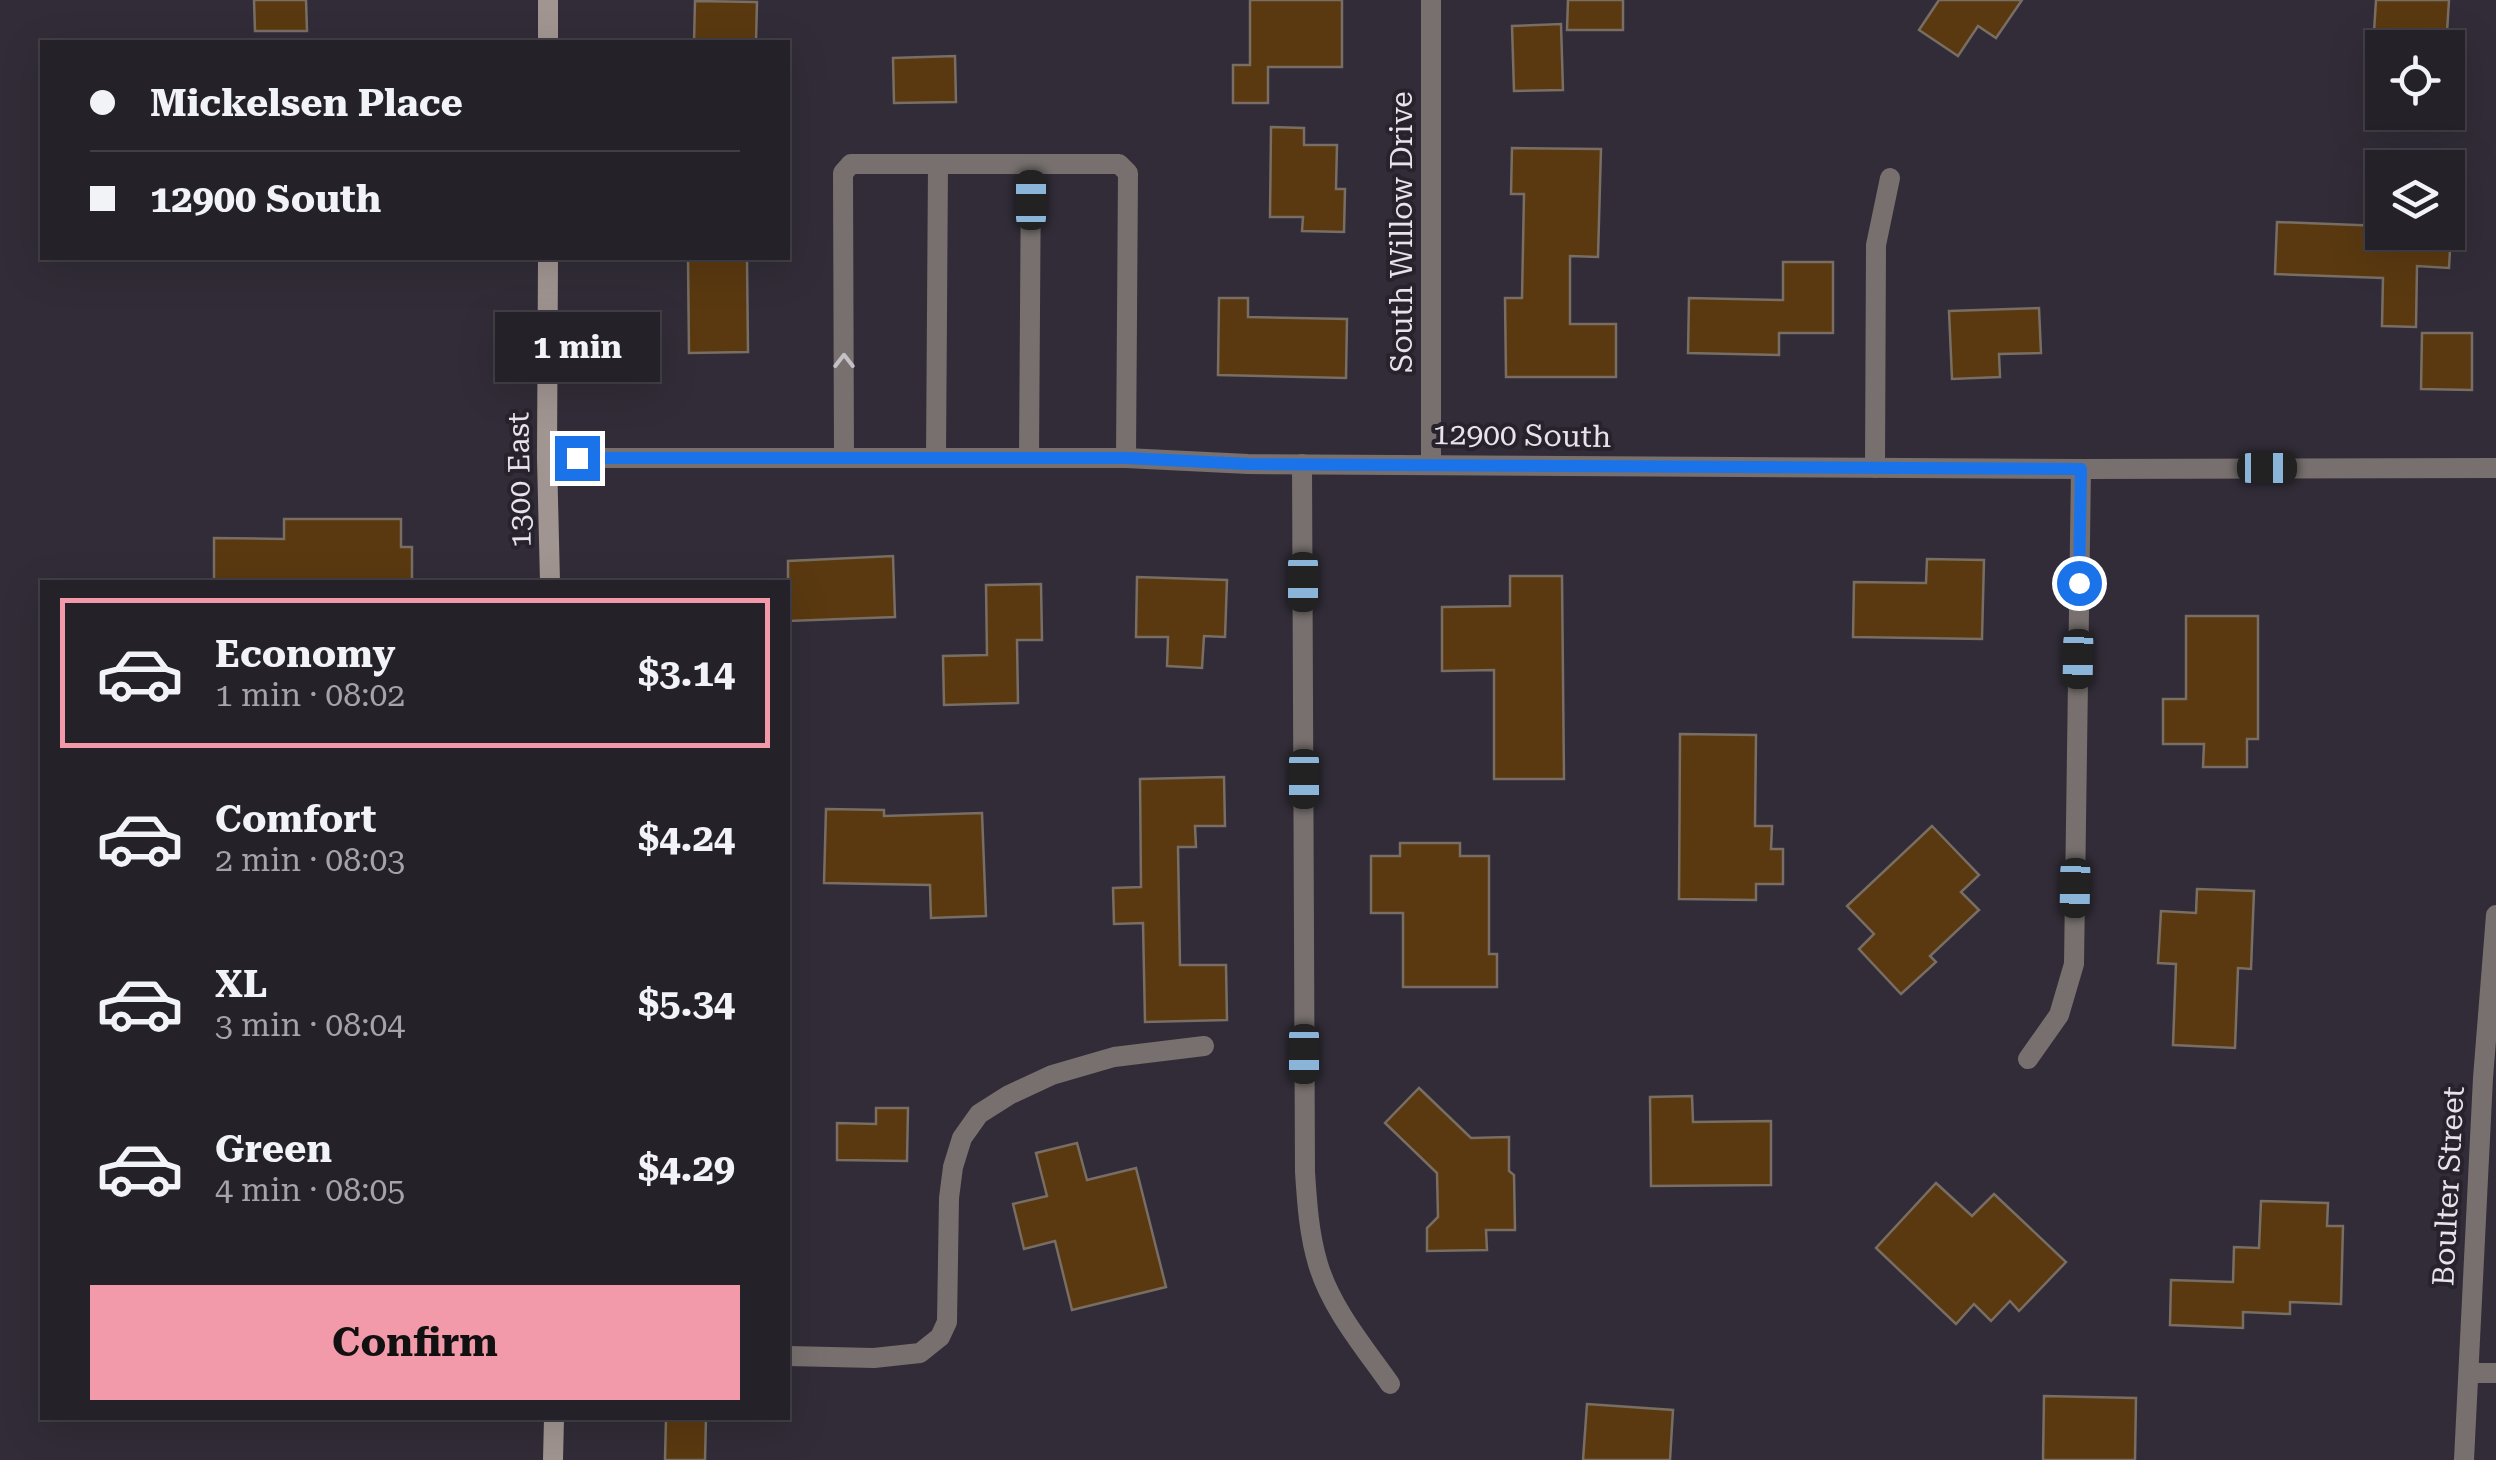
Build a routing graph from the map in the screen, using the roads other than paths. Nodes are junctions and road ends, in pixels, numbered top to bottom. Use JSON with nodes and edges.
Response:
{"nodes":[{"id":1,"x":548,"y":0,"type":"edge"},
{"id":2,"x":1431,"y":0,"type":"edge"},
{"id":3,"x":548,"y":40,"type":"edge"},
{"id":4,"x":938,"y":164,"type":"junction"},
{"id":5,"x":1031,"y":164,"type":"junction"},
{"id":6,"x":1890,"y":178,"type":"dead end"},
{"id":7,"x":548,"y":260,"type":"edge"},
{"id":8,"x":547,"y":458,"type":"junction"},
{"id":9,"x":844,"y":458,"type":"junction"},
{"id":10,"x":936,"y":458,"type":"junction"},
{"id":11,"x":1029,"y":458,"type":"junction"},
{"id":12,"x":1126,"y":458,"type":"junction"},
{"id":13,"x":1302,"y":464,"type":"junction"},
{"id":14,"x":1431,"y":464,"type":"junction"},
{"id":15,"x":1875,"y":468,"type":"junction"},
{"id":16,"x":2496,"y":468,"type":"edge"},
{"id":17,"x":2081,"y":469,"type":"junction"},
{"id":18,"x":550,"y":580,"type":"edge"},
{"id":19,"x":2496,"y":915,"type":"edge"},
{"id":20,"x":1204,"y":1046,"type":"dead end"},
{"id":21,"x":2028,"y":1059,"type":"dead end"},
{"id":22,"x":790,"y":1356,"type":"edge"},
{"id":23,"x":2469,"y":1373,"type":"junction"},
{"id":24,"x":2496,"y":1373,"type":"edge"},
{"id":25,"x":1390,"y":1384,"type":"dead end"},
{"id":26,"x":554,"y":1420,"type":"edge"},
{"id":27,"x":554,"y":1460,"type":"edge"},
{"id":28,"x":2464,"y":1460,"type":"edge"}],
"edges":[{"from":1,"to":3,"type":"main road"},
{"from":2,"to":14,"type":"street","name":"South Willow Drive"},
{"from":4,"to":5,"type":"street"},
{"from":9,"to":4,"type":"street","one_way":true},
{"from":4,"to":10,"type":"street"},
{"from":5,"to":11,"type":"street"},
{"from":5,"to":12,"type":"street"},
{"from":6,"to":15,"type":"street"},
{"from":7,"to":8,"type":"main road","name":"1300 East"},
{"from":8,"to":9,"type":"street","name":"12900 South"},
{"from":8,"to":18,"type":"main road","name":"1300 East"},
{"from":9,"to":10,"type":"street","name":"12900 South"},
{"from":10,"to":11,"type":"street","name":"12900 South"},
{"from":11,"to":12,"type":"street","name":"12900 South"},
{"from":12,"to":13,"type":"street","name":"12900 South"},
{"from":13,"to":14,"type":"street","name":"12900 South"},
{"from":13,"to":25,"type":"street"},
{"from":14,"to":15,"type":"street","name":"12900 South"},
{"from":15,"to":17,"type":"street","name":"12900 South"},
{"from":16,"to":17,"type":"street","name":"12900 South"},
{"from":17,"to":21,"type":"street"},
{"from":19,"to":23,"type":"street","name":"Boulter Street"},
{"from":20,"to":22,"type":"street"},
{"from":23,"to":24,"type":"street"},
{"from":23,"to":28,"type":"street","name":"Boulter Street"},
{"from":26,"to":27,"type":"main road"}]}
